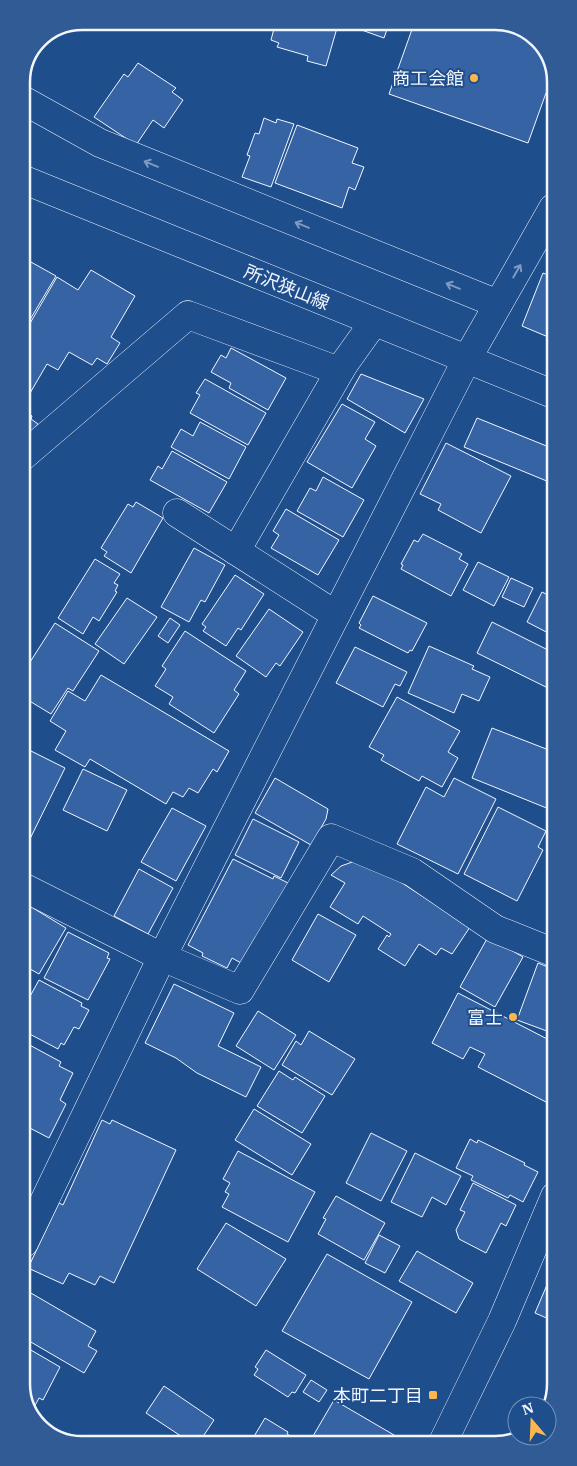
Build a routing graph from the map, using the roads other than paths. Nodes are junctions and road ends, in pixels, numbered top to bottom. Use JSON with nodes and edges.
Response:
{"nodes":[{"id":1,"x":30,"y":104,"type":"edge"},
{"id":2,"x":30,"y":182,"type":"edge"},
{"id":3,"x":547,"y":218,"type":"edge"},
{"id":4,"x":498,"y":304,"type":"junction"},
{"id":5,"x":374,"y":322,"type":"junction"},
{"id":6,"x":467,"y":359,"type":"junction"},
{"id":7,"x":344,"y":364,"type":"junction"},
{"id":8,"x":547,"y":392,"type":"edge"},
{"id":9,"x":30,"y":450,"type":"edge"},
{"id":10,"x":177,"y":514,"type":"dead end"},
{"id":11,"x":236,"y":551,"type":"junction"},
{"id":12,"x":336,"y":615,"type":"junction"},
{"id":13,"x":30,"y":891,"type":"edge"},
{"id":14,"x":547,"y":950,"type":"edge"},
{"id":15,"x":162,"y":957,"type":"junction"},
{"id":16,"x":547,"y":1215,"type":"edge"},
{"id":17,"x":30,"y":1231,"type":"edge"},
{"id":18,"x":446,"y":1436,"type":"edge"}],
"edges":[{"from":4,"to":1,"type":"street","one_way":true},
{"from":2,"to":5,"type":"street","name":"所沢狭山線"},
{"from":4,"to":3,"type":"street","one_way":true},
{"from":4,"to":6,"type":"street"},
{"from":5,"to":6,"type":"street","name":"所沢狭山線"},
{"from":5,"to":7,"type":"street"},
{"from":6,"to":8,"type":"street","name":"所沢狭山線"},
{"from":6,"to":12,"type":"street"},
{"from":7,"to":9,"type":"street"},
{"from":7,"to":11,"type":"street"},
{"from":10,"to":11,"type":"street"},
{"from":11,"to":12,"type":"street"},
{"from":12,"to":15,"type":"street"},
{"from":13,"to":15,"type":"street"},
{"from":14,"to":15,"type":"street"},
{"from":15,"to":17,"type":"street"},
{"from":16,"to":18,"type":"street"}]}
